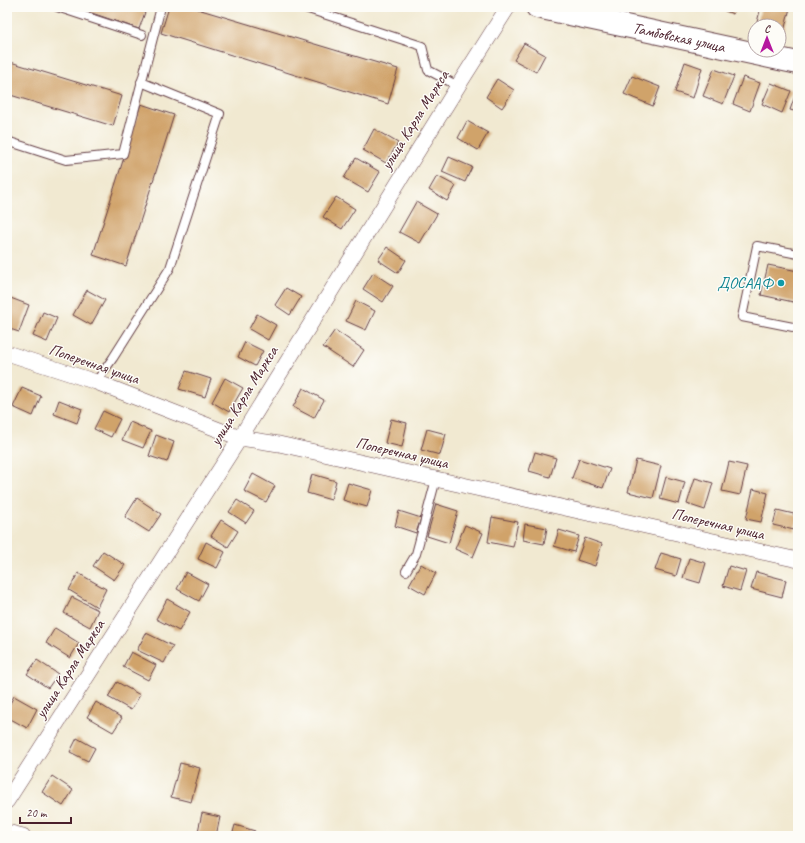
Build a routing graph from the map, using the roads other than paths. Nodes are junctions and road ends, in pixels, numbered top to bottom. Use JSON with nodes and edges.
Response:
{"nodes":[{"id":1,"x":56,"y":7,"type":"edge"},
{"id":2,"x":161,"y":7,"type":"edge"},
{"id":3,"x":302,"y":7,"type":"edge"},
{"id":4,"x":508,"y":7,"type":"edge"},
{"id":5,"x":537,"y":7,"type":"edge"},
{"id":6,"x":142,"y":35,"type":"dead end"},
{"id":7,"x":798,"y":63,"type":"edge"},
{"id":8,"x":141,"y":82,"type":"junction"},
{"id":9,"x":458,"y":86,"type":"junction"},
{"id":10,"x":7,"y":138,"type":"edge"},
{"id":11,"x":798,"y":254,"type":"edge"},
{"id":12,"x":798,"y":328,"type":"edge"},
{"id":13,"x":7,"y":353,"type":"edge"},
{"id":14,"x":96,"y":382,"type":"junction"},
{"id":15,"x":240,"y":438,"type":"junction"},
{"id":16,"x":436,"y":479,"type":"junction"},
{"id":17,"x":798,"y":560,"type":"edge"},
{"id":18,"x":406,"y":571,"type":"dead end"},
{"id":19,"x":7,"y":801,"type":"edge"},
{"id":20,"x":7,"y":832,"type":"edge"},
{"id":21,"x":24,"y":836,"type":"edge"}],
"edges":[{"from":1,"to":6,"type":"lane"},
{"from":2,"to":8,"type":"lane"},
{"from":3,"to":9,"type":"lane"},
{"from":4,"to":9,"type":"street","name":"улица Карла Маркса"},
{"from":5,"to":7,"type":"main road","name":"Тамбовская улица"},
{"from":8,"to":10,"type":"lane"},
{"from":8,"to":14,"type":"lane"},
{"from":9,"to":15,"type":"street","name":"улица Карла Маркса"},
{"from":11,"to":12,"type":"lane"},
{"from":13,"to":14,"type":"street","name":"Поперечная улица"},
{"from":14,"to":15,"type":"street","name":"Поперечная улица"},
{"from":15,"to":16,"type":"street","name":"Поперечная улица"},
{"from":15,"to":19,"type":"street","name":"улица Карла Маркса"},
{"from":16,"to":17,"type":"street","name":"Поперечная улица"},
{"from":16,"to":18,"type":"lane"},
{"from":20,"to":21,"type":"street"}]}
